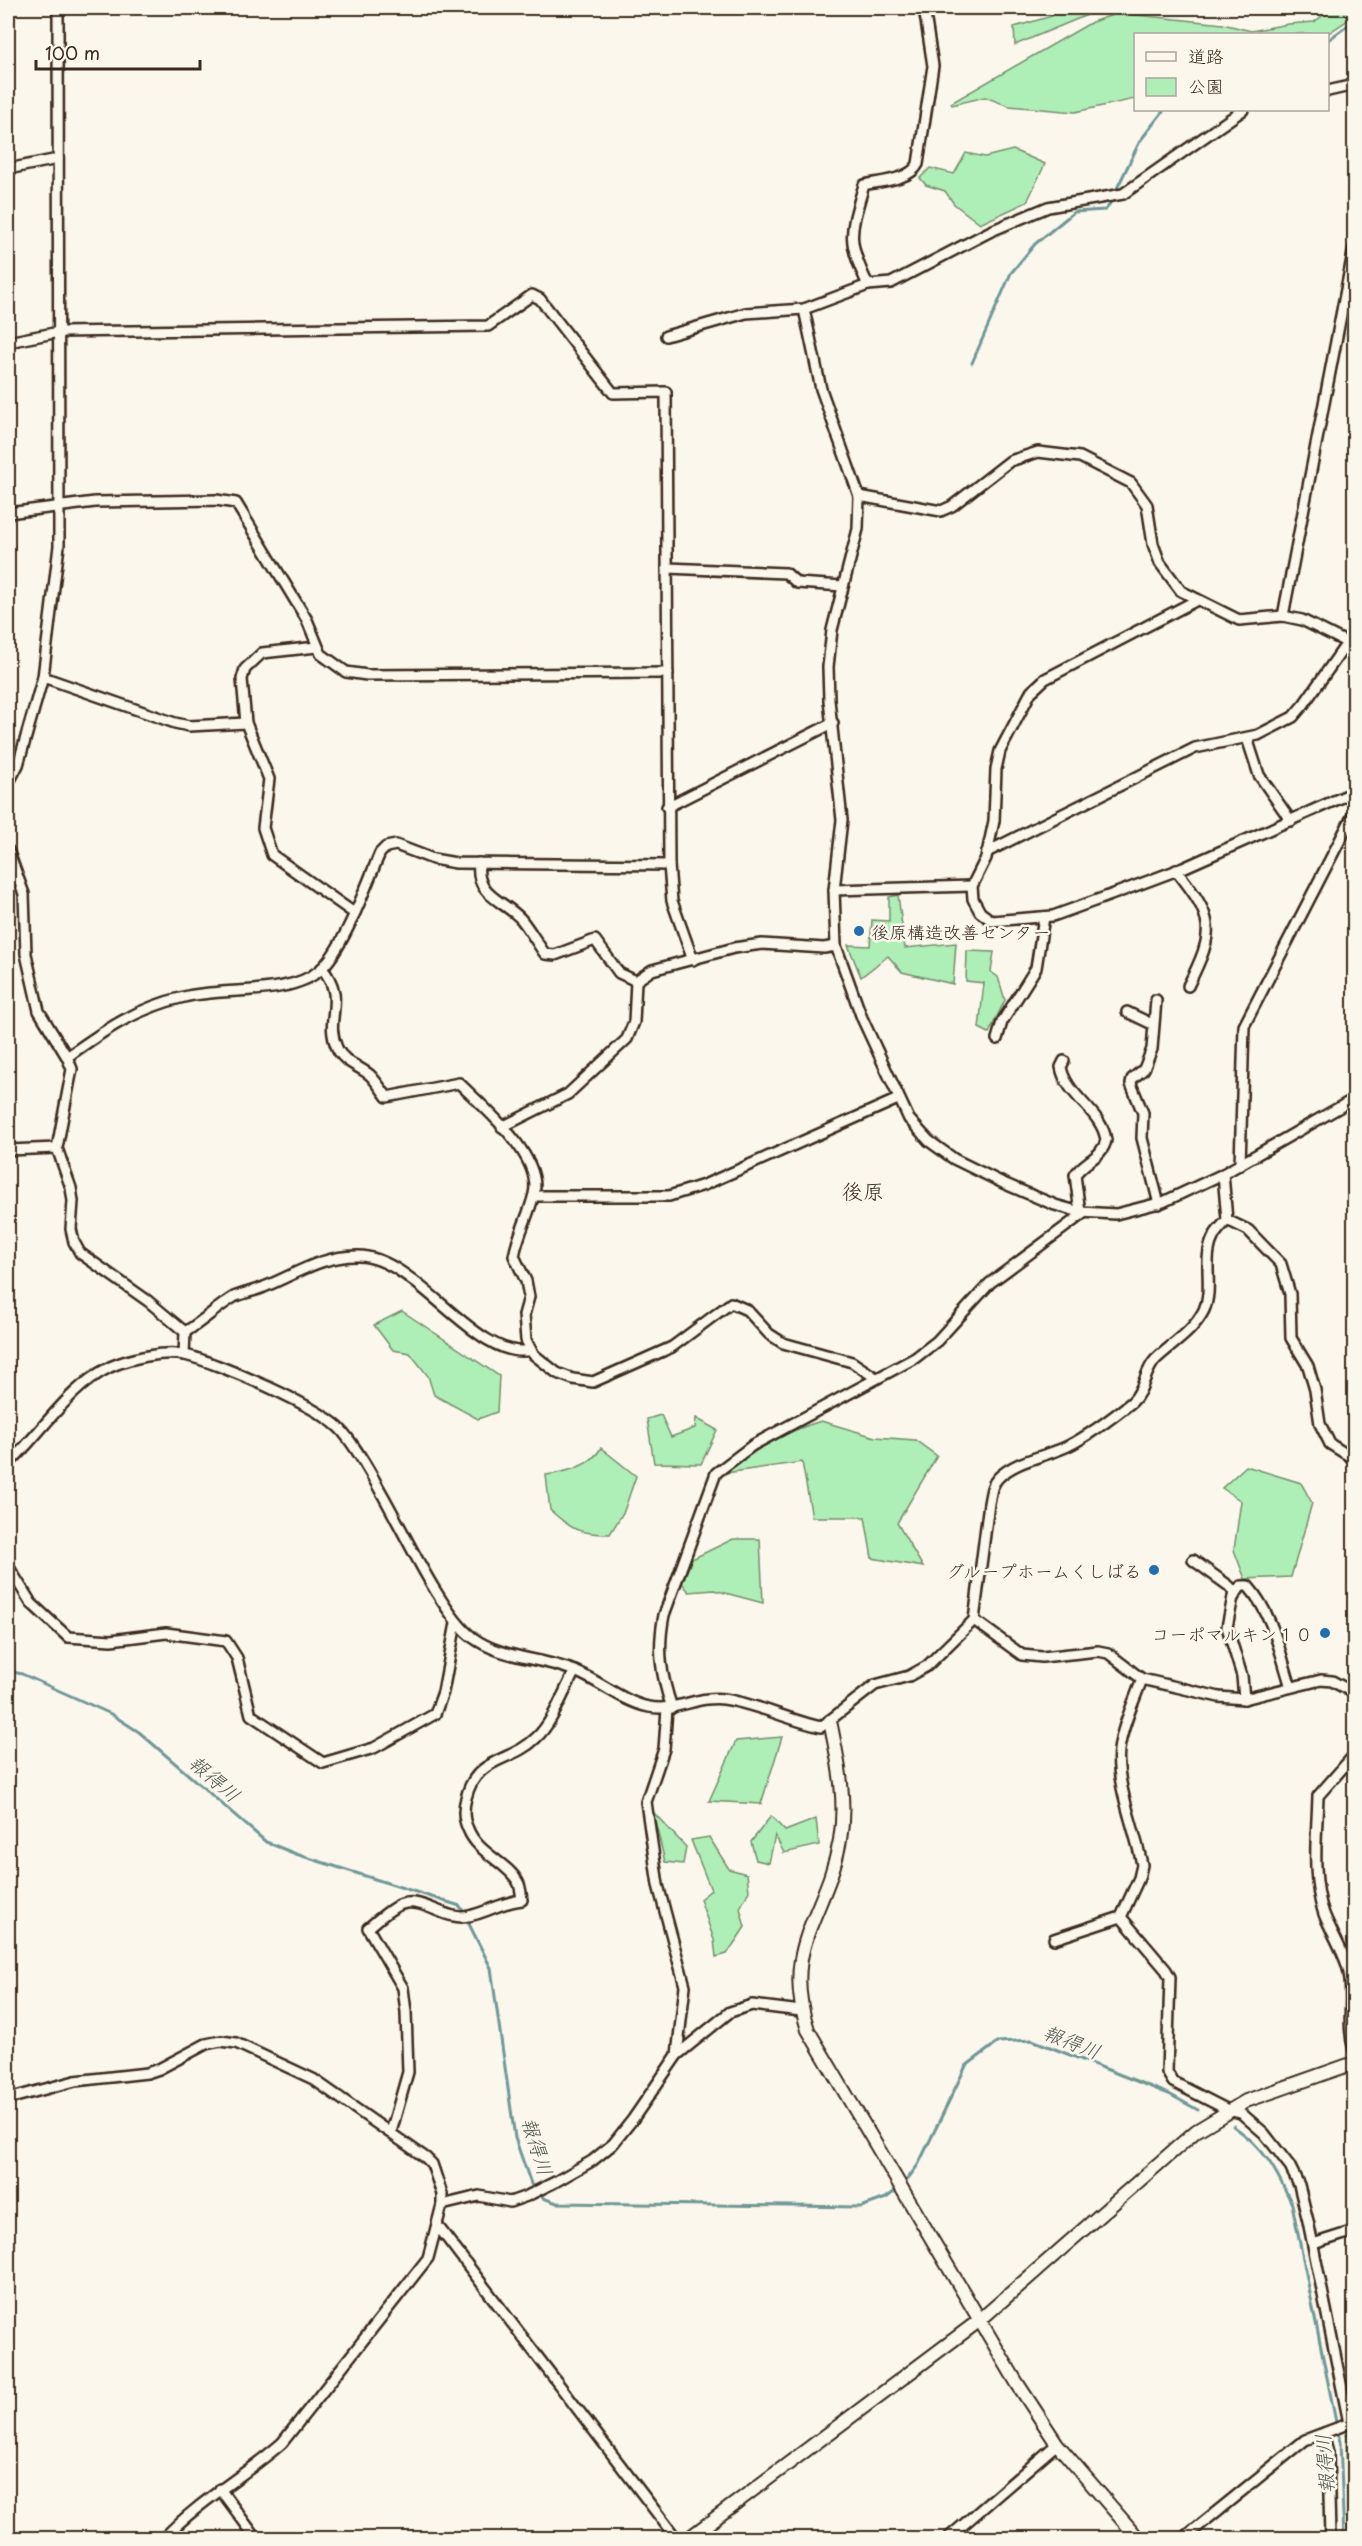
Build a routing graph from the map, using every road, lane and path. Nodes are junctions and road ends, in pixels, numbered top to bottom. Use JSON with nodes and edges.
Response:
{"nodes":[{"id":1,"x":58,"y":8,"type":"edge"},
{"id":2,"x":924,"y":8,"type":"edge"},
{"id":3,"x":1354,"y":85,"type":"edge"},
{"id":4,"x":1329,"y":90,"type":"edge"},
{"id":5,"x":1242,"y":111,"type":"edge"},
{"id":6,"x":58,"y":159,"type":"junction"},
{"id":7,"x":8,"y":169,"type":"edge"},
{"id":8,"x":1354,"y":248,"type":"edge"},
{"id":9,"x":868,"y":285,"type":"junction"},
{"id":10,"x":804,"y":309,"type":"junction"},
{"id":11,"x":59,"y":332,"type":"junction"},
{"id":12,"x":666,"y":336,"type":"dead end"},
{"id":13,"x":8,"y":342,"type":"edge"},
{"id":14,"x":860,"y":496,"type":"junction"},
{"id":15,"x":60,"y":505,"type":"junction"},
{"id":16,"x":8,"y":513,"type":"edge"},
{"id":17,"x":667,"y":568,"type":"junction"},
{"id":18,"x":843,"y":586,"type":"junction"},
{"id":19,"x":1197,"y":600,"type":"junction"},
{"id":20,"x":1282,"y":616,"type":"junction"},
{"id":21,"x":1351,"y":645,"type":"edge"},
{"id":22,"x":317,"y":647,"type":"junction"},
{"id":23,"x":668,"y":673,"type":"junction"},
{"id":24,"x":43,"y":677,"type":"junction"},
{"id":25,"x":246,"y":723,"type":"junction"},
{"id":26,"x":833,"y":723,"type":"junction"},
{"id":27,"x":1247,"y":738,"type":"junction"},
{"id":28,"x":8,"y":784,"type":"edge"},
{"id":29,"x":1354,"y":792,"type":"edge"},
{"id":30,"x":667,"y":807,"type":"junction"},
{"id":31,"x":1354,"y":813,"type":"edge"},
{"id":32,"x":1290,"y":821,"type":"junction"},
{"id":33,"x":8,"y":850,"type":"edge"},
{"id":34,"x":987,"y":852,"type":"junction"},
{"id":35,"x":479,"y":864,"type":"junction"},
{"id":36,"x":669,"y":865,"type":"junction"},
{"id":37,"x":1176,"y":870,"type":"junction"},
{"id":38,"x":972,"y":886,"type":"junction"},
{"id":39,"x":834,"y":891,"type":"junction"},
{"id":40,"x":354,"y":913,"type":"junction"},
{"id":41,"x":1044,"y":917,"type":"junction"},
{"id":42,"x":836,"y":946,"type":"junction"},
{"id":43,"x":693,"y":960,"type":"junction"},
{"id":44,"x":322,"y":968,"type":"junction"},
{"id":45,"x":636,"y":981,"type":"junction"},
{"id":46,"x":1188,"y":986,"type":"dead end"},
{"id":47,"x":1156,"y":1000,"type":"dead end"},
{"id":48,"x":1127,"y":1012,"type":"dead end"},
{"id":49,"x":1152,"y":1024,"type":"junction"},
{"id":50,"x":997,"y":1039,"type":"dead end"},
{"id":51,"x":67,"y":1057,"type":"junction"},
{"id":52,"x":1064,"y":1061,"type":"dead end"},
{"id":53,"x":1354,"y":1099,"type":"edge"},
{"id":54,"x":898,"y":1100,"type":"junction"},
{"id":55,"x":502,"y":1127,"type":"junction"},
{"id":56,"x":57,"y":1148,"type":"junction"},
{"id":57,"x":8,"y":1150,"type":"edge"},
{"id":58,"x":1240,"y":1165,"type":"junction"},
{"id":59,"x":1223,"y":1174,"type":"junction"},
{"id":60,"x":534,"y":1196,"type":"junction"},
{"id":61,"x":1159,"y":1203,"type":"junction"},
{"id":62,"x":1082,"y":1212,"type":"junction"},
{"id":63,"x":1227,"y":1220,"type":"junction"},
{"id":64,"x":186,"y":1332,"type":"junction"},
{"id":65,"x":531,"y":1350,"type":"junction"},
{"id":66,"x":183,"y":1355,"type":"junction"},
{"id":67,"x":876,"y":1378,"type":"junction"},
{"id":68,"x":1354,"y":1459,"type":"edge"},
{"id":69,"x":8,"y":1464,"type":"edge"},
{"id":70,"x":1192,"y":1560,"type":"dead end"},
{"id":71,"x":8,"y":1566,"type":"edge"},
{"id":72,"x":1233,"y":1598,"type":"junction"},
{"id":73,"x":974,"y":1620,"type":"junction"},
{"id":74,"x":456,"y":1623,"type":"junction"},
{"id":75,"x":575,"y":1671,"type":"junction"},
{"id":76,"x":1142,"y":1679,"type":"junction"},
{"id":77,"x":1292,"y":1687,"type":"junction"},
{"id":78,"x":1354,"y":1693,"type":"edge"},
{"id":79,"x":1244,"y":1700,"type":"junction"},
{"id":80,"x":670,"y":1708,"type":"junction"},
{"id":81,"x":830,"y":1721,"type":"junction"},
{"id":82,"x":1354,"y":1755,"type":"edge"},
{"id":83,"x":1121,"y":1917,"type":"junction"},
{"id":84,"x":1054,"y":1940,"type":"dead end"},
{"id":85,"x":801,"y":2011,"type":"junction"},
{"id":86,"x":1354,"y":2050,"type":"edge"},
{"id":87,"x":676,"y":2055,"type":"junction"},
{"id":88,"x":1354,"y":2063,"type":"edge"},
{"id":89,"x":8,"y":2099,"type":"edge"},
{"id":90,"x":1228,"y":2110,"type":"junction"},
{"id":91,"x":391,"y":2132,"type":"junction"},
{"id":92,"x":442,"y":2205,"type":"junction"},
{"id":93,"x":437,"y":2225,"type":"junction"},
{"id":94,"x":1354,"y":2231,"type":"edge"},
{"id":95,"x":1312,"y":2244,"type":"junction"},
{"id":96,"x":980,"y":2320,"type":"junction"},
{"id":97,"x":1352,"y":2422,"type":"edge"},
{"id":98,"x":1323,"y":2433,"type":"junction"},
{"id":99,"x":1057,"y":2444,"type":"junction"},
{"id":100,"x":220,"y":2489,"type":"junction"},
{"id":101,"x":164,"y":2538,"type":"edge"},
{"id":102,"x":256,"y":2538,"type":"edge"},
{"id":103,"x":676,"y":2538,"type":"edge"},
{"id":104,"x":689,"y":2538,"type":"edge"},
{"id":105,"x":948,"y":2538,"type":"edge"},
{"id":106,"x":1138,"y":2538,"type":"edge"},
{"id":107,"x":1184,"y":2538,"type":"edge"},
{"id":108,"x":1330,"y":2538,"type":"edge"}],
"edges":[{"from":1,"to":6,"type":"street"},
{"from":2,"to":9,"type":"street"},
{"from":3,"to":4,"type":"street"},
{"from":5,"to":9,"type":"street"},
{"from":6,"to":7,"type":"street"},
{"from":6,"to":11,"type":"street"},
{"from":8,"to":20,"type":"street"},
{"from":9,"to":10,"type":"street"},
{"from":10,"to":12,"type":"street"},
{"from":10,"to":14,"type":"street"},
{"from":11,"to":13,"type":"street"},
{"from":11,"to":15,"type":"street"},
{"from":11,"to":17,"type":"street"},
{"from":14,"to":18,"type":"street"},
{"from":14,"to":19,"type":"street"},
{"from":15,"to":16,"type":"street"},
{"from":15,"to":22,"type":"street"},
{"from":15,"to":24,"type":"street"},
{"from":17,"to":18,"type":"street"},
{"from":17,"to":23,"type":"street"},
{"from":18,"to":26,"type":"street"},
{"from":19,"to":20,"type":"street"},
{"from":19,"to":34,"type":"street"},
{"from":20,"to":21,"type":"street"},
{"from":21,"to":27,"type":"street"},
{"from":22,"to":23,"type":"street"},
{"from":22,"to":25,"type":"street"},
{"from":23,"to":30,"type":"street"},
{"from":24,"to":25,"type":"street"},
{"from":24,"to":28,"type":"street"},
{"from":25,"to":40,"type":"street"},
{"from":26,"to":30,"type":"street"},
{"from":26,"to":39,"type":"street"},
{"from":27,"to":32,"type":"street"},
{"from":27,"to":34,"type":"street"},
{"from":29,"to":32,"type":"street"},
{"from":30,"to":36,"type":"street"},
{"from":31,"to":58,"type":"street"},
{"from":32,"to":37,"type":"street"},
{"from":33,"to":51,"type":"street"},
{"from":34,"to":38,"type":"street"},
{"from":35,"to":36,"type":"street"},
{"from":35,"to":40,"type":"street"},
{"from":35,"to":45,"type":"street"},
{"from":36,"to":43,"type":"street"},
{"from":37,"to":41,"type":"street"},
{"from":37,"to":46,"type":"street"},
{"from":38,"to":39,"type":"street"},
{"from":38,"to":41,"type":"street"},
{"from":39,"to":42,"type":"street"},
{"from":40,"to":44,"type":"street"},
{"from":41,"to":50,"type":"street"},
{"from":42,"to":43,"type":"street"},
{"from":42,"to":54,"type":"street"},
{"from":43,"to":45,"type":"street"},
{"from":44,"to":51,"type":"street"},
{"from":44,"to":55,"type":"street"},
{"from":45,"to":55,"type":"street"},
{"from":47,"to":49,"type":"street"},
{"from":48,"to":49,"type":"street"},
{"from":49,"to":61,"type":"street"},
{"from":51,"to":56,"type":"street"},
{"from":52,"to":62,"type":"street"},
{"from":53,"to":58,"type":"street"},
{"from":54,"to":60,"type":"street"},
{"from":54,"to":62,"type":"street"},
{"from":55,"to":60,"type":"street"},
{"from":56,"to":57,"type":"street"},
{"from":56,"to":64,"type":"street"},
{"from":58,"to":59,"type":"street"},
{"from":59,"to":61,"type":"street"},
{"from":59,"to":63,"type":"street"},
{"from":60,"to":65,"type":"street"},
{"from":61,"to":62,"type":"street"},
{"from":62,"to":67,"type":"street"},
{"from":63,"to":68,"type":"street"},
{"from":63,"to":73,"type":"street"},
{"from":64,"to":65,"type":"street"},
{"from":64,"to":66,"type":"street"},
{"from":65,"to":67,"type":"street"},
{"from":66,"to":69,"type":"street"},
{"from":66,"to":74,"type":"street"},
{"from":67,"to":80,"type":"street"},
{"from":70,"to":72,"type":"street"},
{"from":71,"to":74,"type":"street"},
{"from":72,"to":77,"type":"street"},
{"from":72,"to":79,"type":"street"},
{"from":73,"to":76,"type":"street"},
{"from":73,"to":81,"type":"street"},
{"from":74,"to":75,"type":"street"},
{"from":75,"to":80,"type":"street"},
{"from":75,"to":91,"type":"street"},
{"from":76,"to":79,"type":"street"},
{"from":76,"to":83,"type":"street"},
{"from":77,"to":78,"type":"street"},
{"from":77,"to":79,"type":"street"},
{"from":80,"to":81,"type":"street"},
{"from":80,"to":87,"type":"street"},
{"from":81,"to":85,"type":"street"},
{"from":82,"to":86,"type":"street"},
{"from":83,"to":84,"type":"street"},
{"from":83,"to":90,"type":"street"},
{"from":85,"to":87,"type":"street"},
{"from":85,"to":96,"type":"street"},
{"from":87,"to":92,"type":"street"},
{"from":88,"to":90,"type":"street"},
{"from":89,"to":91,"type":"street"},
{"from":90,"to":95,"type":"street"},
{"from":90,"to":96,"type":"street"},
{"from":91,"to":92,"type":"street"},
{"from":92,"to":93,"type":"street"},
{"from":93,"to":100,"type":"street"},
{"from":93,"to":103,"type":"street"},
{"from":94,"to":95,"type":"street"},
{"from":95,"to":97,"type":"street"},
{"from":96,"to":99,"type":"street"},
{"from":96,"to":104,"type":"street"},
{"from":97,"to":98,"type":"street"},
{"from":98,"to":107,"type":"street"},
{"from":98,"to":108,"type":"street"},
{"from":99,"to":105,"type":"street"},
{"from":99,"to":106,"type":"street"},
{"from":100,"to":101,"type":"street"},
{"from":100,"to":102,"type":"street"}]}
